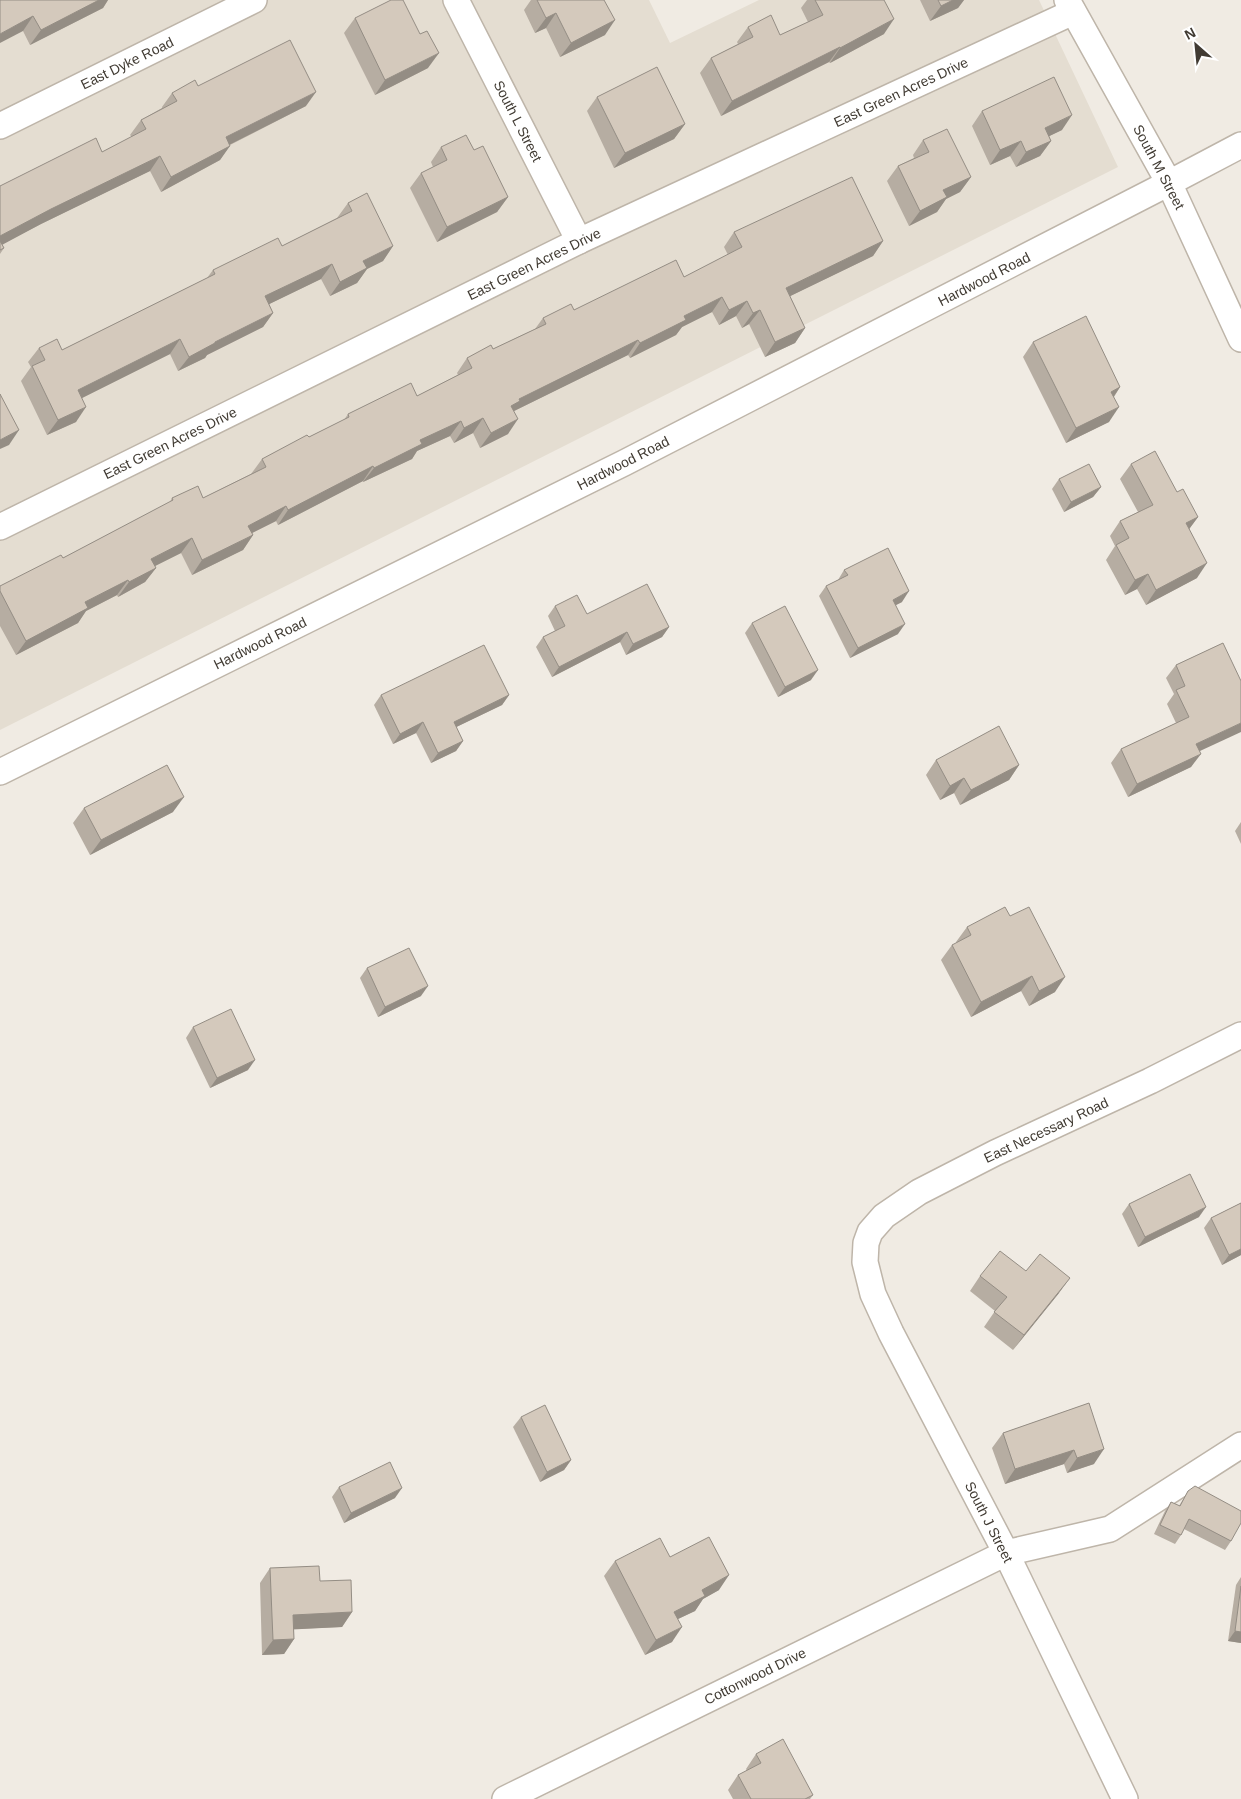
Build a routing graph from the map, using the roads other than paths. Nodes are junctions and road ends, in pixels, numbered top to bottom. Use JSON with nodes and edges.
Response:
{"nodes":[{"id":1,"x":254,"y":0,"type":"edge"},
{"id":2,"x":456,"y":0,"type":"edge"},
{"id":3,"x":1070,"y":6,"type":"edge"},
{"id":4,"x":0,"y":126,"type":"edge"},
{"id":5,"x":1241,"y":145,"type":"edge"},
{"id":6,"x":1170,"y":183,"type":"junction"},
{"id":7,"x":579,"y":241,"type":"junction"},
{"id":8,"x":1241,"y":339,"type":"edge"},
{"id":9,"x":0,"y":527,"type":"edge"},
{"id":10,"x":0,"y":772,"type":"edge"},
{"id":11,"x":1241,"y":1035,"type":"edge"},
{"id":12,"x":866,"y":1243,"type":"joint"},
{"id":13,"x":1241,"y":1445,"type":"edge"},
{"id":14,"x":1006,"y":1553,"type":"junction"},
{"id":15,"x":505,"y":1799,"type":"edge"},
{"id":16,"x":1125,"y":1799,"type":"edge"}],
"edges":[{"from":1,"to":4,"type":"street","name":"East Dyke Road"},
{"from":2,"to":7,"type":"street","name":"South L Street"},
{"from":3,"to":6,"type":"street","name":"South M Street"},
{"from":3,"to":7,"type":"street","name":"East Green Acres Drive"},
{"from":5,"to":6,"type":"street","name":"Hardwood Road"},
{"from":6,"to":8,"type":"street","name":"South M Street"},
{"from":6,"to":10,"type":"street","name":"Hardwood Road"},
{"from":7,"to":9,"type":"street","name":"East Green Acres Drive"},
{"from":11,"to":12,"type":"street","name":"East Necessary Road"},
{"from":12,"to":14,"type":"street","name":"South J Street"},
{"from":13,"to":14,"type":"street","name":"Cottonwood Drive"},
{"from":14,"to":15,"type":"street","name":"Cottonwood Drive"},
{"from":14,"to":16,"type":"street","name":"South J Street"}]}
